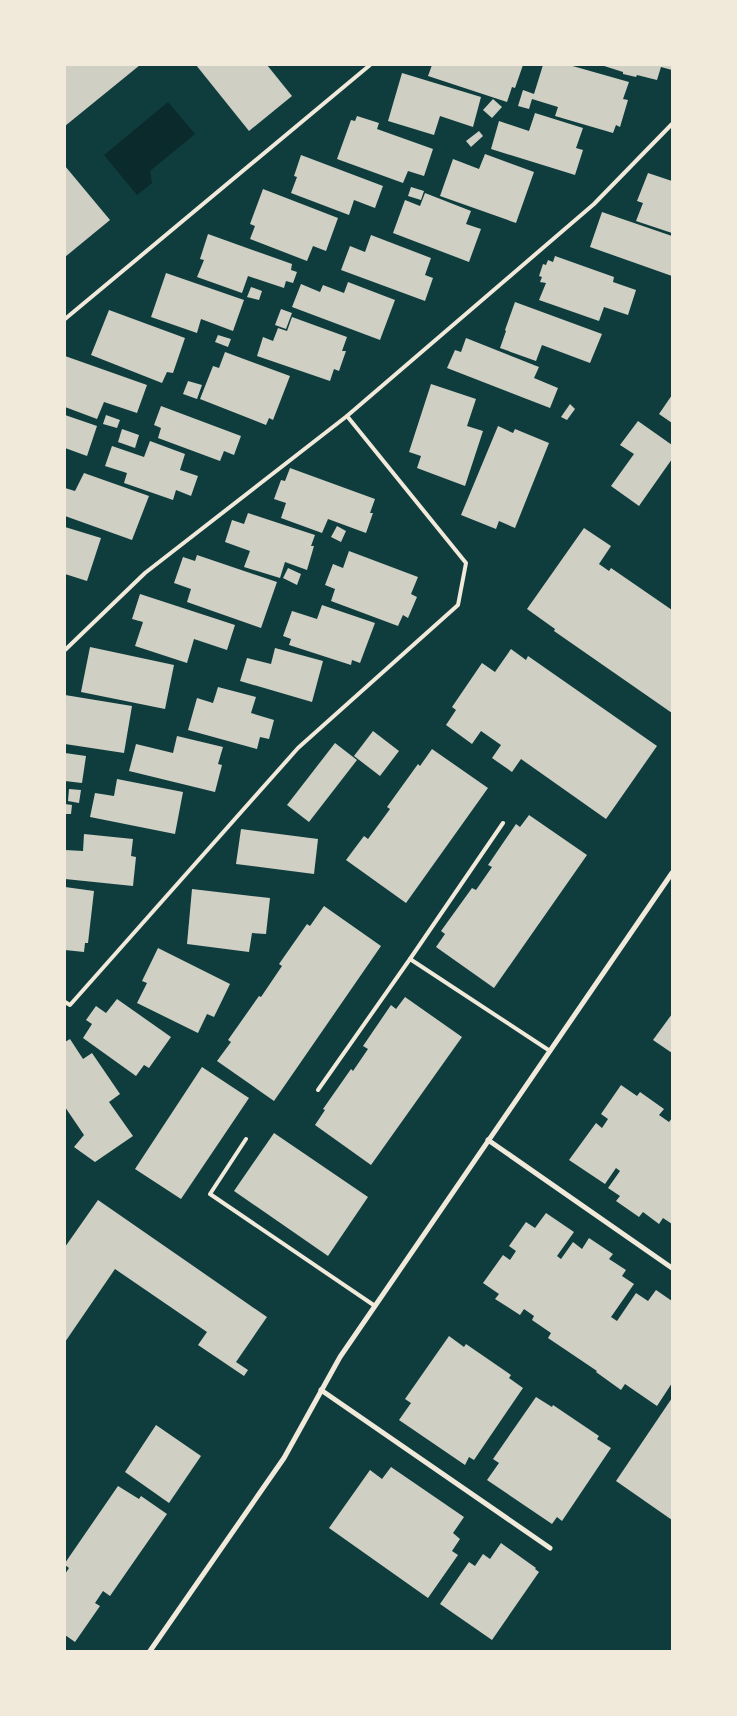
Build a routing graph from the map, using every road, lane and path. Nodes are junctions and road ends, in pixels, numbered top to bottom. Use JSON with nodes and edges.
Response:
{"nodes":[{"id":1,"x":370,"y":65,"type":"edge"},
{"id":2,"x":672,"y":124,"type":"edge"},
{"id":3,"x":65,"y":320,"type":"edge"},
{"id":4,"x":346,"y":416,"type":"junction"},
{"id":5,"x":65,"y":650,"type":"edge"},
{"id":6,"x":503,"y":824,"type":"dead end"},
{"id":7,"x":672,"y":873,"type":"edge"},
{"id":8,"x":410,"y":959,"type":"junction"},
{"id":9,"x":65,"y":1002,"type":"edge"},
{"id":10,"x":550,"y":1051,"type":"junction"},
{"id":11,"x":318,"y":1090,"type":"dead end"},
{"id":12,"x":246,"y":1139,"type":"dead end"},
{"id":13,"x":488,"y":1140,"type":"junction"},
{"id":14,"x":672,"y":1268,"type":"edge"},
{"id":15,"x":375,"y":1306,"type":"junction"},
{"id":16,"x":321,"y":1390,"type":"junction"},
{"id":17,"x":550,"y":1548,"type":"dead end"},
{"id":18,"x":150,"y":1651,"type":"edge"}],
"edges":[{"from":1,"to":3,"type":"lane"},
{"from":2,"to":4,"type":"lane"},
{"from":4,"to":5,"type":"lane"},
{"from":4,"to":9,"type":"lane"},
{"from":6,"to":8,"type":"lane"},
{"from":7,"to":10,"type":"street"},
{"from":8,"to":10,"type":"lane"},
{"from":8,"to":11,"type":"lane"},
{"from":10,"to":13,"type":"street"},
{"from":12,"to":15,"type":"lane"},
{"from":13,"to":14,"type":"street"},
{"from":13,"to":15,"type":"street"},
{"from":15,"to":16,"type":"street"},
{"from":16,"to":17,"type":"street"},
{"from":16,"to":18,"type":"street"}]}
